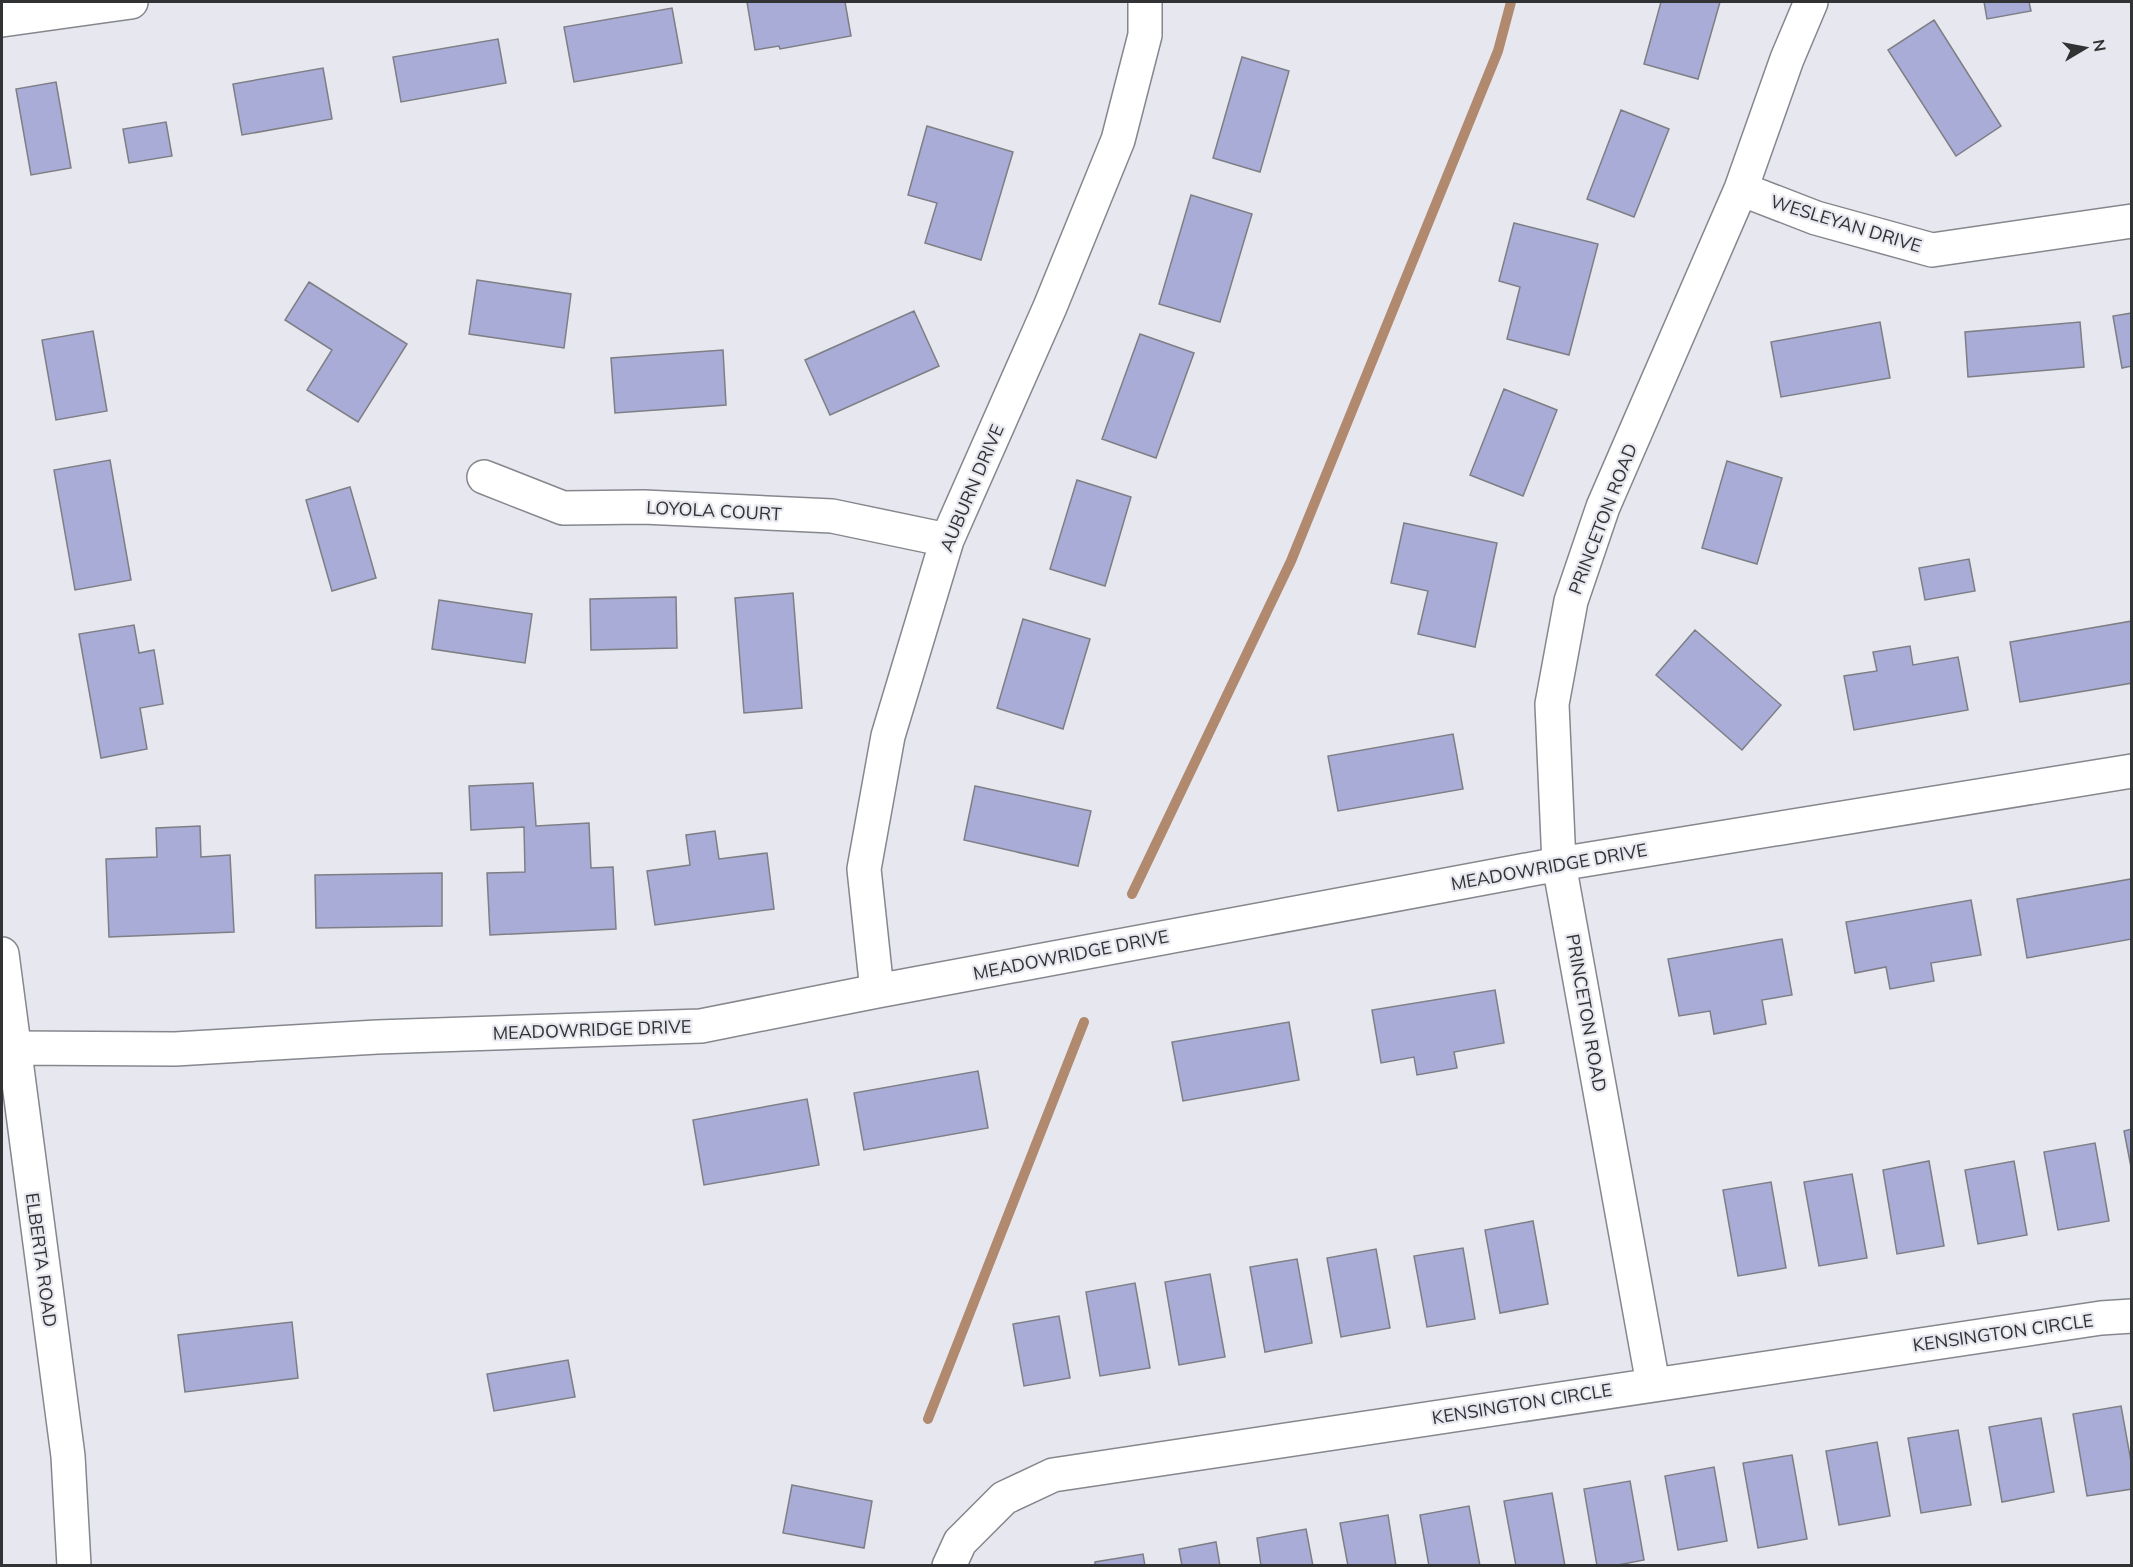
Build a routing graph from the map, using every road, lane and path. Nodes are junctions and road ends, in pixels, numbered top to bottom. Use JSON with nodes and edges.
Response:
{"nodes":[{"id":1,"x":131,"y":2,"type":"edge"},
{"id":2,"x":1145,"y":2,"type":"edge"},
{"id":3,"x":1811,"y":2,"type":"edge"},
{"id":4,"x":2,"y":20,"type":"edge"},
{"id":5,"x":1741,"y":189,"type":"junction"},
{"id":6,"x":2132,"y":221,"type":"edge"},
{"id":7,"x":484,"y":477,"type":"dead end"},
{"id":8,"x":947,"y":540,"type":"junction"},
{"id":9,"x":2132,"y":771,"type":"edge"},
{"id":10,"x":1559,"y":864,"type":"junction"},
{"id":11,"x":2,"y":954,"type":"edge"},
{"id":12,"x":877,"y":991,"type":"junction"},
{"id":13,"x":7,"y":1050,"type":"edge"},
{"id":14,"x":2132,"y":1316,"type":"edge"},
{"id":15,"x":1653,"y":1384,"type":"junction"},
{"id":16,"x":74,"y":1566,"type":"edge"},
{"id":17,"x":949,"y":1566,"type":"edge"}],
"edges":[{"from":1,"to":4,"type":"street"},
{"from":2,"to":8,"type":"street","name":"AUBURN DRIVE"},
{"from":3,"to":5,"type":"street","name":"PRINCETON ROAD"},
{"from":5,"to":6,"type":"street","name":"WESLEYAN DRIVE"},
{"from":5,"to":10,"type":"street","name":"PRINCETON ROAD"},
{"from":7,"to":8,"type":"street","name":"LOYOLA COURT"},
{"from":8,"to":12,"type":"street","name":"AUBURN DRIVE"},
{"from":9,"to":10,"type":"street","name":"MEADOWRIDGE DRIVE"},
{"from":10,"to":12,"type":"street","name":"MEADOWRIDGE DRIVE"},
{"from":10,"to":15,"type":"street","name":"PRINCETON ROAD"},
{"from":11,"to":13,"type":"street","name":"ELBERTA ROAD"},
{"from":12,"to":13,"type":"street","name":"MEADOWRIDGE DRIVE"},
{"from":13,"to":16,"type":"street","name":"ELBERTA ROAD"},
{"from":14,"to":15,"type":"street","name":"KENSINGTON CIRCLE"},
{"from":15,"to":17,"type":"street","name":"KENSINGTON CIRCLE"}]}
